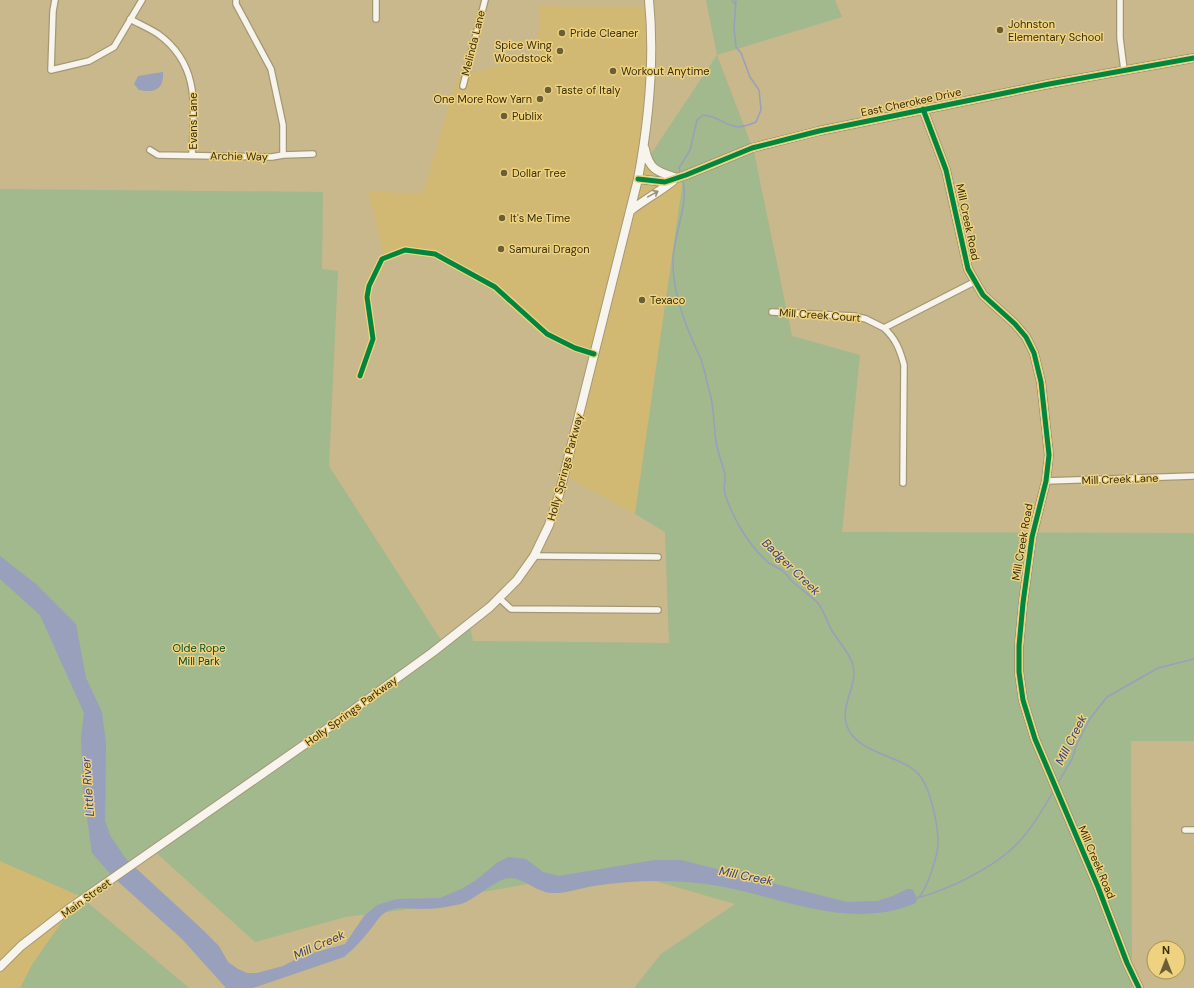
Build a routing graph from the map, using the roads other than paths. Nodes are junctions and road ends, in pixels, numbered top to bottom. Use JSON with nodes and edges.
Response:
{"nodes":[{"id":1,"x":55,"y":0,"type":"edge"},
{"id":2,"x":142,"y":0,"type":"edge"},
{"id":3,"x":236,"y":0,"type":"edge"},
{"id":4,"x":376,"y":0,"type":"edge"},
{"id":5,"x":485,"y":0,"type":"edge"},
{"id":6,"x":649,"y":0,"type":"edge"},
{"id":7,"x":1120,"y":0,"type":"edge"},
{"id":8,"x":376,"y":18,"type":"dead end"},
{"id":9,"x":130,"y":19,"type":"junction"},
{"id":10,"x":1194,"y":58,"type":"edge"},
{"id":11,"x":1124,"y":70,"type":"junction"},
{"id":12,"x":462,"y":86,"type":"dead end"},
{"id":13,"x":923,"y":109,"type":"junction"},
{"id":14,"x":644,"y":146,"type":"junction"},
{"id":15,"x":150,"y":150,"type":"dead end"},
{"id":16,"x":313,"y":154,"type":"dead end"},
{"id":17,"x":192,"y":155,"type":"junction"},
{"id":18,"x":283,"y":155,"type":"junction"},
{"id":19,"x":677,"y":178,"type":"junction"},
{"id":20,"x":638,"y":179,"type":"junction"},
{"id":21,"x":630,"y":211,"type":"junction"},
{"id":22,"x":974,"y":282,"type":"junction"},
{"id":23,"x":772,"y":312,"type":"dead end"},
{"id":24,"x":884,"y":328,"type":"junction"},
{"id":25,"x":594,"y":354,"type":"junction"},
{"id":26,"x":360,"y":376,"type":"dead end"},
{"id":27,"x":1194,"y":476,"type":"edge"},
{"id":28,"x":1046,"y":482,"type":"junction"},
{"id":29,"x":903,"y":483,"type":"dead end"},
{"id":30,"x":534,"y":556,"type":"junction"},
{"id":31,"x":658,"y":557,"type":"dead end"},
{"id":32,"x":500,"y":598,"type":"junction"},
{"id":33,"x":658,"y":610,"type":"dead end"},
{"id":34,"x":1185,"y":830,"type":"dead end"},
{"id":35,"x":1194,"y":830,"type":"edge"},
{"id":36,"x":176,"y":834,"type":"joint"},
{"id":37,"x":0,"y":967,"type":"edge"},
{"id":38,"x":1139,"y":988,"type":"edge"}],
"edges":[{"from":1,"to":9,"type":"street"},
{"from":2,"to":9,"type":"street"},
{"from":3,"to":18,"type":"street","name":"Archie Way"},
{"from":4,"to":8,"type":"street"},
{"from":5,"to":12,"type":"street","name":"Melinda Lane"},
{"from":6,"to":14,"type":"street","name":"Holly Springs Parkway"},
{"from":7,"to":11,"type":"street"},
{"from":9,"to":17,"type":"street","name":"Evans Lane"},
{"from":10,"to":11,"type":"street","name":"East Cherokee Drive"},
{"from":11,"to":13,"type":"street","name":"East Cherokee Drive"},
{"from":13,"to":19,"type":"street","name":"East Cherokee Drive"},
{"from":13,"to":22,"type":"street","name":"Mill Creek Road"},
{"from":14,"to":19,"type":"street"},
{"from":14,"to":20,"type":"street","name":"Holly Springs Parkway"},
{"from":15,"to":17,"type":"street","name":"Archie Way"},
{"from":16,"to":18,"type":"street"},
{"from":17,"to":18,"type":"street","name":"Archie Way"},
{"from":19,"to":20,"type":"street","name":"East Cherokee Drive"},
{"from":21,"to":19,"type":"street","one_way":true},
{"from":20,"to":21,"type":"street","name":"Holly Springs Parkway"},
{"from":21,"to":25,"type":"street","name":"Holly Springs Parkway"},
{"from":22,"to":24,"type":"street"},
{"from":22,"to":28,"type":"street","name":"Mill Creek Road"},
{"from":23,"to":24,"type":"street","name":"Mill Creek Court"},
{"from":24,"to":29,"type":"street"},
{"from":25,"to":26,"type":"street"},
{"from":25,"to":30,"type":"street","name":"Holly Springs Parkway"},
{"from":27,"to":28,"type":"street","name":"Mill Creek Lane"},
{"from":28,"to":38,"type":"street","name":"Mill Creek Road"},
{"from":30,"to":31,"type":"street"},
{"from":30,"to":32,"type":"street","name":"Holly Springs Parkway"},
{"from":32,"to":33,"type":"street"},
{"from":32,"to":36,"type":"street","name":"Holly Springs Parkway"},
{"from":34,"to":35,"type":"street"},
{"from":36,"to":37,"type":"street","name":"Main Street"}]}
